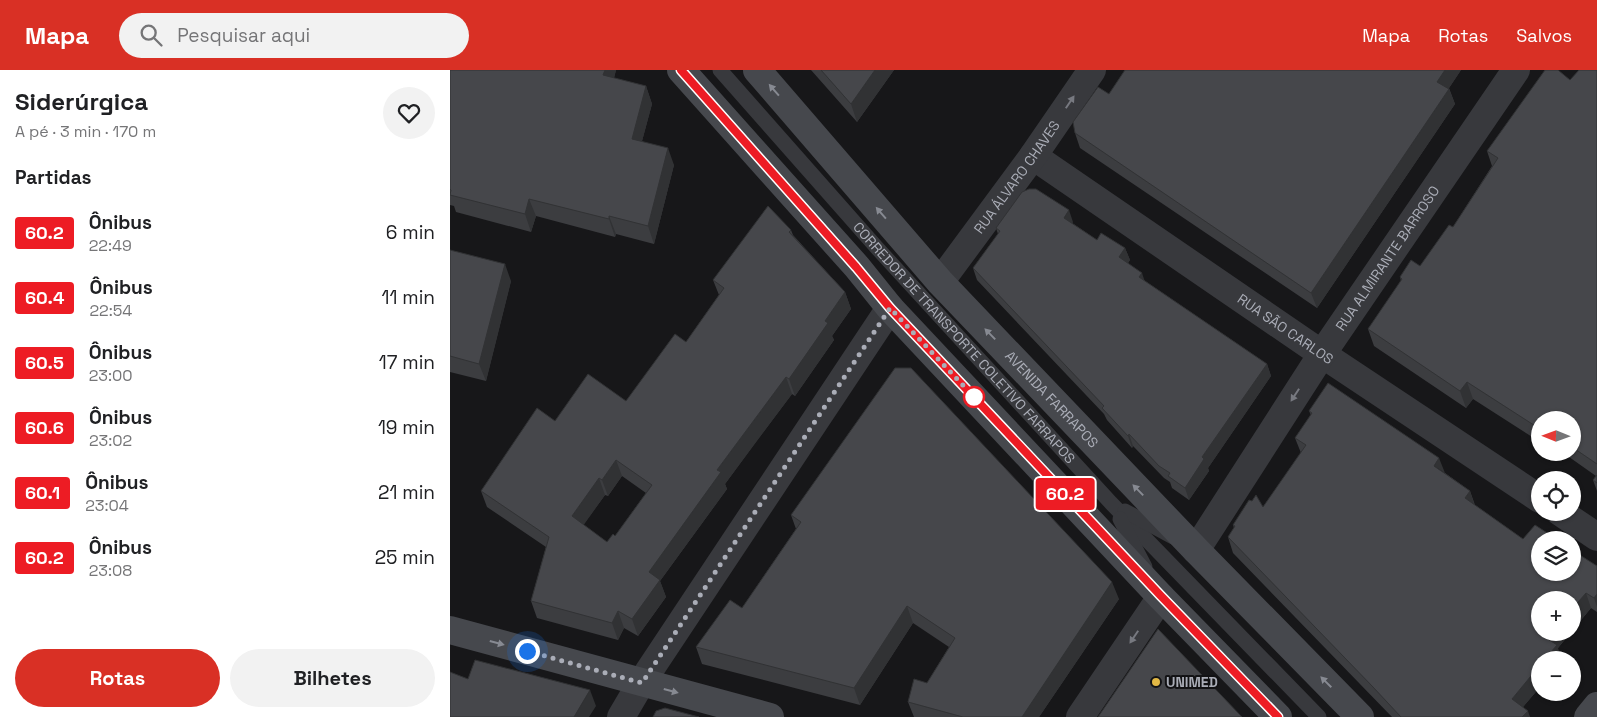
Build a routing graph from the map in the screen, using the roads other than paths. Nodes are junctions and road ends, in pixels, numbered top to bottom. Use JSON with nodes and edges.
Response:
{"nodes":[{"id":1,"x":681,"y":70,"type":"edge"},
{"id":2,"x":720,"y":70,"type":"edge"},
{"id":3,"x":757,"y":70,"type":"edge"},
{"id":4,"x":1092,"y":70,"type":"edge"},
{"id":5,"x":1516,"y":70,"type":"edge"},
{"id":6,"x":1033,"y":156,"type":"junction"},
{"id":7,"x":940,"y":282,"type":"junction"},
{"id":8,"x":890,"y":308,"type":"junction"},
{"id":9,"x":1322,"y":354,"type":"junction"},
{"id":10,"x":1531,"y":493,"type":"edge"},
{"id":11,"x":1110,"y":503,"type":"junction"},
{"id":12,"x":1573,"y":521,"type":"edge"},
{"id":13,"x":1597,"y":537,"type":"edge"},
{"id":14,"x":1196,"y":550,"type":"junction"},
{"id":15,"x":1161,"y":596,"type":"junction"},
{"id":16,"x":450,"y":630,"type":"edge"},
{"id":17,"x":642,"y":683,"type":"junction"},
{"id":18,"x":1597,"y":706,"type":"edge"},
{"id":19,"x":621,"y":717,"type":"edge"},
{"id":20,"x":770,"y":717,"type":"edge"},
{"id":21,"x":1080,"y":717,"type":"edge"},
{"id":22,"x":1278,"y":717,"type":"edge"},
{"id":23,"x":1319,"y":717,"type":"edge"},
{"id":24,"x":1360,"y":717,"type":"edge"},
{"id":25,"x":1588,"y":717,"type":"edge"}],
"edges":[{"from":1,"to":8,"type":"main road"},
{"from":2,"to":11,"type":"lane","name":"CORREDOR DE TRANSPORTE COLETIVO FARRAPOS"},
{"from":7,"to":3,"type":"main road","name":"AVENIDA FARRAPOS","one_way":true},
{"from":6,"to":4,"type":"street","name":"RUA ÁLVARO CHAVES","one_way":true},
{"from":5,"to":9,"type":"street","name":"RUA ALMIRANTE BARROSO"},
{"from":6,"to":7,"type":"street","name":"RUA ÁLVARO CHAVES"},
{"from":6,"to":9,"type":"street","name":"RUA SÃO CARLOS"},
{"from":14,"to":7,"type":"main road","name":"AVENIDA FARRAPOS","one_way":true},
{"from":8,"to":15,"type":"main road"},
{"from":8,"to":17,"type":"street"},
{"from":9,"to":10,"type":"street","name":"RUA SÃO CARLOS"},
{"from":9,"to":14,"type":"street","name":"RUA ALMIRANTE BARROSO","one_way":true},
{"from":11,"to":14,"type":"lane"},
{"from":11,"to":15,"type":"lane"},
{"from":11,"to":23,"type":"lane","name":"CORREDOR DE TRANSPORTE COLETIVO FARRAPOS"},
{"from":12,"to":13,"type":"street"},
{"from":24,"to":14,"type":"main road","name":"AVENIDA FARRAPOS","one_way":true},
{"from":15,"to":21,"type":"street","one_way":true},
{"from":15,"to":22,"type":"main road"},
{"from":16,"to":17,"type":"main road","one_way":true},
{"from":17,"to":19,"type":"street"},
{"from":17,"to":20,"type":"main road","one_way":true},
{"from":18,"to":25,"type":"main road"}]}
